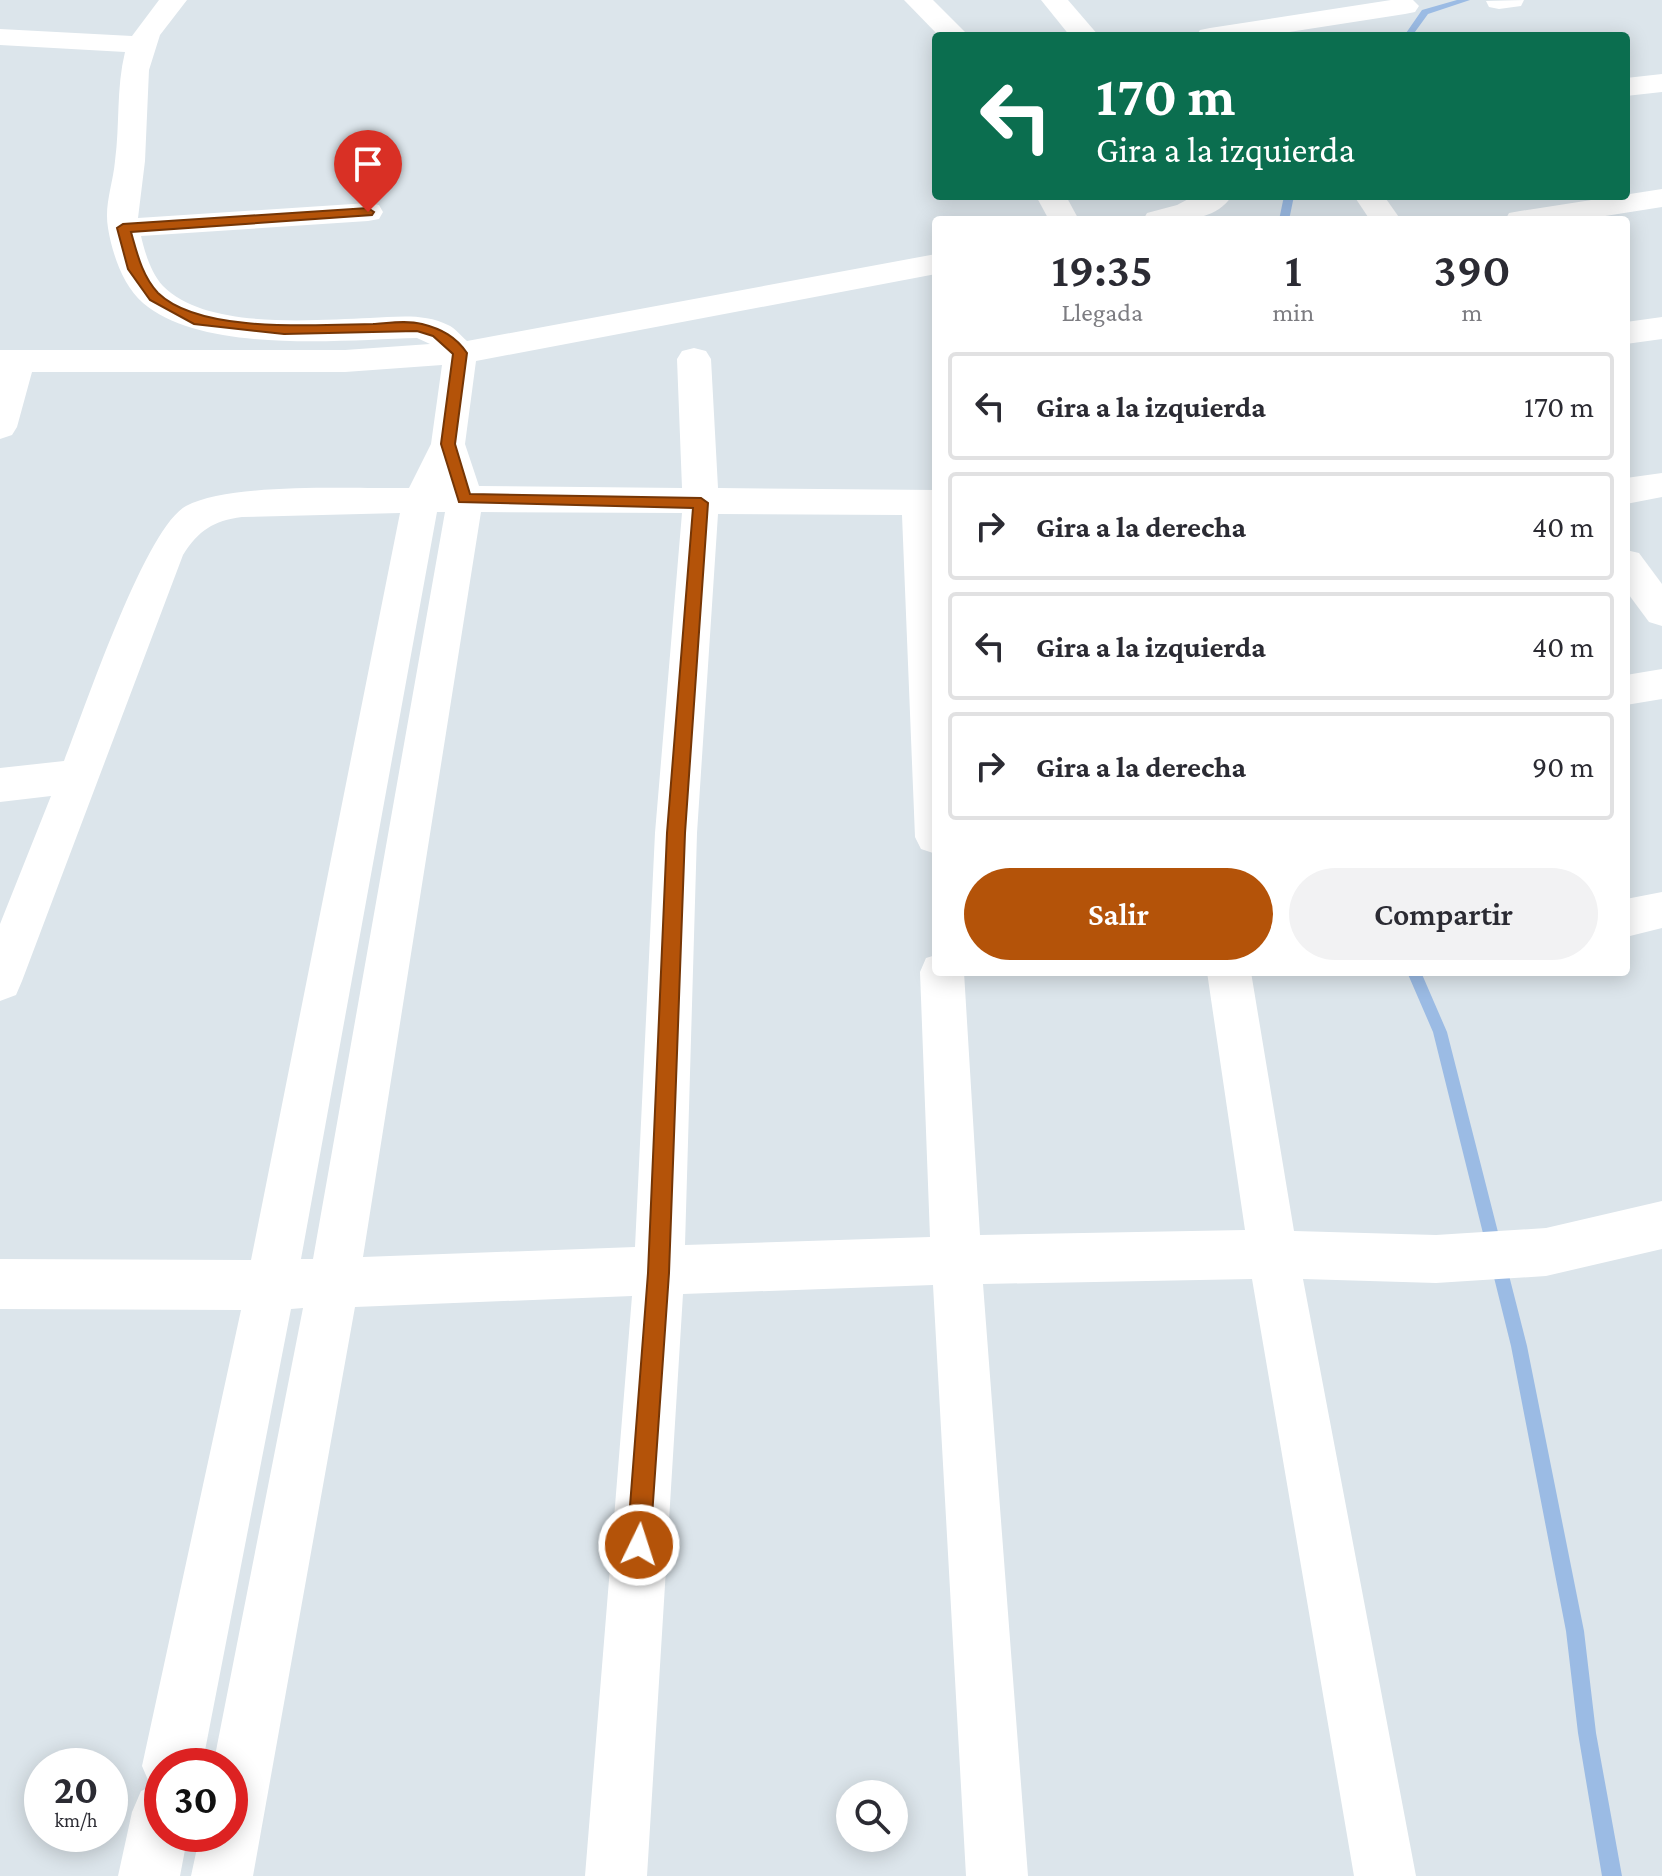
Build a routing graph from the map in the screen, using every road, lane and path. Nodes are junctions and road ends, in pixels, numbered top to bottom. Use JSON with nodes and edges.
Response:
{"nodes":[{"id":1,"x":174,"y":0,"type":"edge"},
{"id":2,"x":917,"y":0,"type":"edge"},
{"id":3,"x":1054,"y":0,"type":"edge"},
{"id":4,"x":1243,"y":0,"type":"edge"},
{"id":5,"x":1405,"y":6,"type":"dead end"},
{"id":6,"x":951,"y":32,"type":"edge"},
{"id":7,"x":1082,"y":32,"type":"edge"},
{"id":8,"x":1263,"y":32,"type":"edge"},
{"id":9,"x":1269,"y":32,"type":"edge"},
{"id":10,"x":0,"y":37,"type":"edge"},
{"id":11,"x":140,"y":45,"type":"junction"},
{"id":12,"x":1662,"y":83,"type":"edge"},
{"id":13,"x":1630,"y":87,"type":"edge"},
{"id":14,"x":1662,"y":198,"type":"edge"},
{"id":15,"x":1184,"y":204,"type":"edge"},
{"id":16,"x":368,"y":212,"type":"dead end"},
{"id":17,"x":1164,"y":216,"type":"edge"},
{"id":18,"x":1546,"y":216,"type":"edge"},
{"id":19,"x":123,"y":228,"type":"junction"},
{"id":20,"x":932,"y":265,"type":"edge"},
{"id":21,"x":1662,"y":328,"type":"edge"},
{"id":22,"x":1630,"y":332,"type":"edge"},
{"id":23,"x":460,"y":353,"type":"junction"},
{"id":24,"x":694,"y":359,"type":"dead end"},
{"id":25,"x":9,"y":360,"type":"edge"},
{"id":26,"x":0,"y":427,"type":"edge"},
{"id":27,"x":1662,"y":485,"type":"edge"},
{"id":28,"x":1630,"y":490,"type":"edge"},
{"id":29,"x":443,"y":499,"type":"junction"},
{"id":30,"x":701,"y":503,"type":"junction"},
{"id":31,"x":928,"y":503,"type":"edge"},
{"id":32,"x":1630,"y":568,"type":"edge"},
{"id":33,"x":1662,"y":612,"type":"edge"},
{"id":34,"x":932,"y":670,"type":"edge"},
{"id":35,"x":1662,"y":684,"type":"edge"},
{"id":36,"x":1630,"y":689,"type":"edge"},
{"id":37,"x":81,"y":776,"type":"junction"},
{"id":38,"x":0,"y":785,"type":"edge"},
{"id":39,"x":1662,"y":910,"type":"edge"},
{"id":40,"x":1630,"y":917,"type":"edge"},
{"id":41,"x":942,"y":976,"type":"edge"},
{"id":42,"x":1230,"y":976,"type":"edge"},
{"id":43,"x":0,"y":981,"type":"edge"},
{"id":44,"x":1662,"y":1225,"type":"edge"},
{"id":45,"x":1273,"y":1254,"type":"junction"},
{"id":46,"x":956,"y":1260,"type":"junction"},
{"id":47,"x":659,"y":1273,"type":"junction"},
{"id":48,"x":334,"y":1281,"type":"junction"},
{"id":49,"x":0,"y":1284,"type":"edge"},
{"id":50,"x":271,"y":1285,"type":"junction"},
{"id":51,"x":176,"y":1748,"type":"edge"},
{"id":52,"x":246,"y":1748,"type":"edge"},
{"id":53,"x":154,"y":1852,"type":"edge"},
{"id":54,"x":227,"y":1852,"type":"edge"},
{"id":55,"x":149,"y":1876,"type":"edge"},
{"id":56,"x":222,"y":1876,"type":"edge"},
{"id":57,"x":616,"y":1876,"type":"edge"},
{"id":58,"x":997,"y":1876,"type":"edge"},
{"id":59,"x":1385,"y":1876,"type":"edge"}],
"edges":[{"from":1,"to":11,"type":"street"},
{"from":2,"to":6,"type":"street"},
{"from":3,"to":7,"type":"street"},
{"from":4,"to":8,"type":"street"},
{"from":5,"to":9,"type":"street"},
{"from":10,"to":11,"type":"street"},
{"from":11,"to":19,"type":"street"},
{"from":12,"to":13,"type":"street"},
{"from":14,"to":18,"type":"street"},
{"from":15,"to":17,"type":"street"},
{"from":16,"to":19,"type":"street"},
{"from":19,"to":23,"type":"street"},
{"from":20,"to":23,"type":"street"},
{"from":21,"to":22,"type":"street"},
{"from":23,"to":25,"type":"street"},
{"from":23,"to":29,"type":"street"},
{"from":24,"to":30,"type":"street"},
{"from":25,"to":26,"type":"street"},
{"from":27,"to":28,"type":"street"},
{"from":29,"to":30,"type":"street"},
{"from":29,"to":37,"type":"street"},
{"from":29,"to":48,"type":"street"},
{"from":29,"to":50,"type":"street"},
{"from":30,"to":31,"type":"street"},
{"from":30,"to":47,"type":"street"},
{"from":31,"to":34,"type":"street"},
{"from":32,"to":33,"type":"street"},
{"from":35,"to":36,"type":"street"},
{"from":37,"to":38,"type":"street"},
{"from":37,"to":43,"type":"street"},
{"from":39,"to":40,"type":"street"},
{"from":41,"to":46,"type":"street"},
{"from":42,"to":45,"type":"street"},
{"from":44,"to":45,"type":"street"},
{"from":45,"to":46,"type":"street"},
{"from":45,"to":59,"type":"street"},
{"from":46,"to":47,"type":"street"},
{"from":46,"to":58,"type":"street"},
{"from":47,"to":48,"type":"street"},
{"from":47,"to":57,"type":"street"},
{"from":48,"to":50,"type":"street"},
{"from":48,"to":52,"type":"street"},
{"from":49,"to":50,"type":"street"},
{"from":50,"to":51,"type":"street"},
{"from":53,"to":55,"type":"street"},
{"from":54,"to":56,"type":"street"}]}
